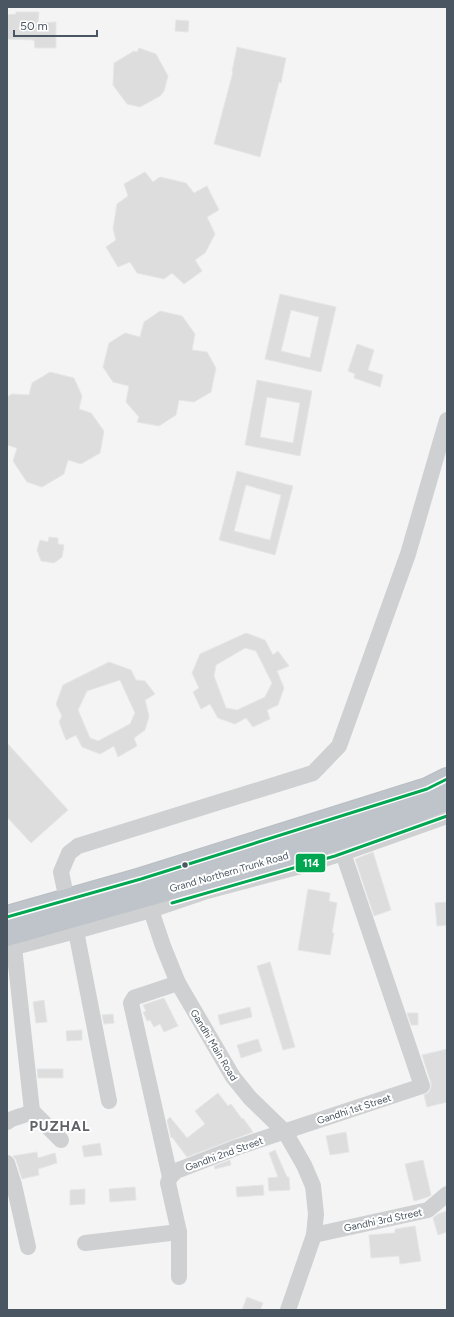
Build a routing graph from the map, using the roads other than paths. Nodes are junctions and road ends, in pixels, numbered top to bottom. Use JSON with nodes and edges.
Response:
{"nodes":[{"id":1,"x":447,"y":420,"type":"edge"},
{"id":2,"x":447,"y":779,"type":"edge"},
{"id":3,"x":447,"y":799,"type":"edge"},
{"id":4,"x":447,"y":816,"type":"edge"},
{"id":5,"x":343,"y":853,"type":"junction"},
{"id":6,"x":146,"y":895,"type":"junction"},
{"id":7,"x":67,"y":900,"type":"junction"},
{"id":8,"x":7,"y":917,"type":"edge"},
{"id":9,"x":76,"y":931,"type":"junction"},
{"id":10,"x":9,"y":943,"type":"edge"},
{"id":11,"x":178,"y":983,"type":"junction"},
{"id":12,"x":109,"y":1101,"type":"dead end"},
{"id":13,"x":32,"y":1111,"type":"junction"},
{"id":14,"x":7,"y":1122,"type":"edge"},
{"id":15,"x":285,"y":1132,"type":"junction"},
{"id":16,"x":61,"y":1140,"type":"dead end"},
{"id":17,"x":7,"y":1163,"type":"edge"},
{"id":18,"x":170,"y":1177,"type":"junction"},
{"id":19,"x":447,"y":1194,"type":"edge"},
{"id":20,"x":179,"y":1232,"type":"junction"},
{"id":21,"x":314,"y":1234,"type":"junction"},
{"id":22,"x":85,"y":1243,"type":"dead end"},
{"id":23,"x":28,"y":1247,"type":"dead end"},
{"id":24,"x":179,"y":1277,"type":"dead end"},
{"id":25,"x":288,"y":1310,"type":"edge"}],
"edges":[{"from":1,"to":7,"type":"street"},
{"from":2,"to":6,"type":"highway","name":"Grand Northern Trunk Road"},
{"from":3,"to":6,"type":"highway","name":"Grand Northern Trunk Road"},
{"from":4,"to":5,"type":"street"},
{"from":5,"to":6,"type":"street"},
{"from":5,"to":15,"type":"street","name":"Gandhi 1st Street"},
{"from":6,"to":7,"type":"highway","name":"Grand Northern Trunk Road"},
{"from":6,"to":9,"type":"street"},
{"from":6,"to":10,"type":"highway","name":"Grand Northern Trunk Road"},
{"from":6,"to":11,"type":"street","name":"Gandhi Main Road"},
{"from":7,"to":8,"type":"highway","name":"Grand Northern Trunk Road"},
{"from":9,"to":10,"type":"street"},
{"from":9,"to":12,"type":"street"},
{"from":10,"to":13,"type":"street"},
{"from":11,"to":15,"type":"street","name":"Gandhi Main Road"},
{"from":11,"to":18,"type":"street"},
{"from":13,"to":14,"type":"street"},
{"from":13,"to":16,"type":"street"},
{"from":15,"to":18,"type":"street","name":"Gandhi 2nd Street"},
{"from":15,"to":21,"type":"street","name":"Gandhi Main Road"},
{"from":17,"to":23,"type":"street"},
{"from":18,"to":20,"type":"street"},
{"from":19,"to":21,"type":"street","name":"Gandhi 3rd Street"},
{"from":20,"to":22,"type":"street"},
{"from":20,"to":24,"type":"street"},
{"from":21,"to":25,"type":"street","name":"Gandhi Main Road"}]}
